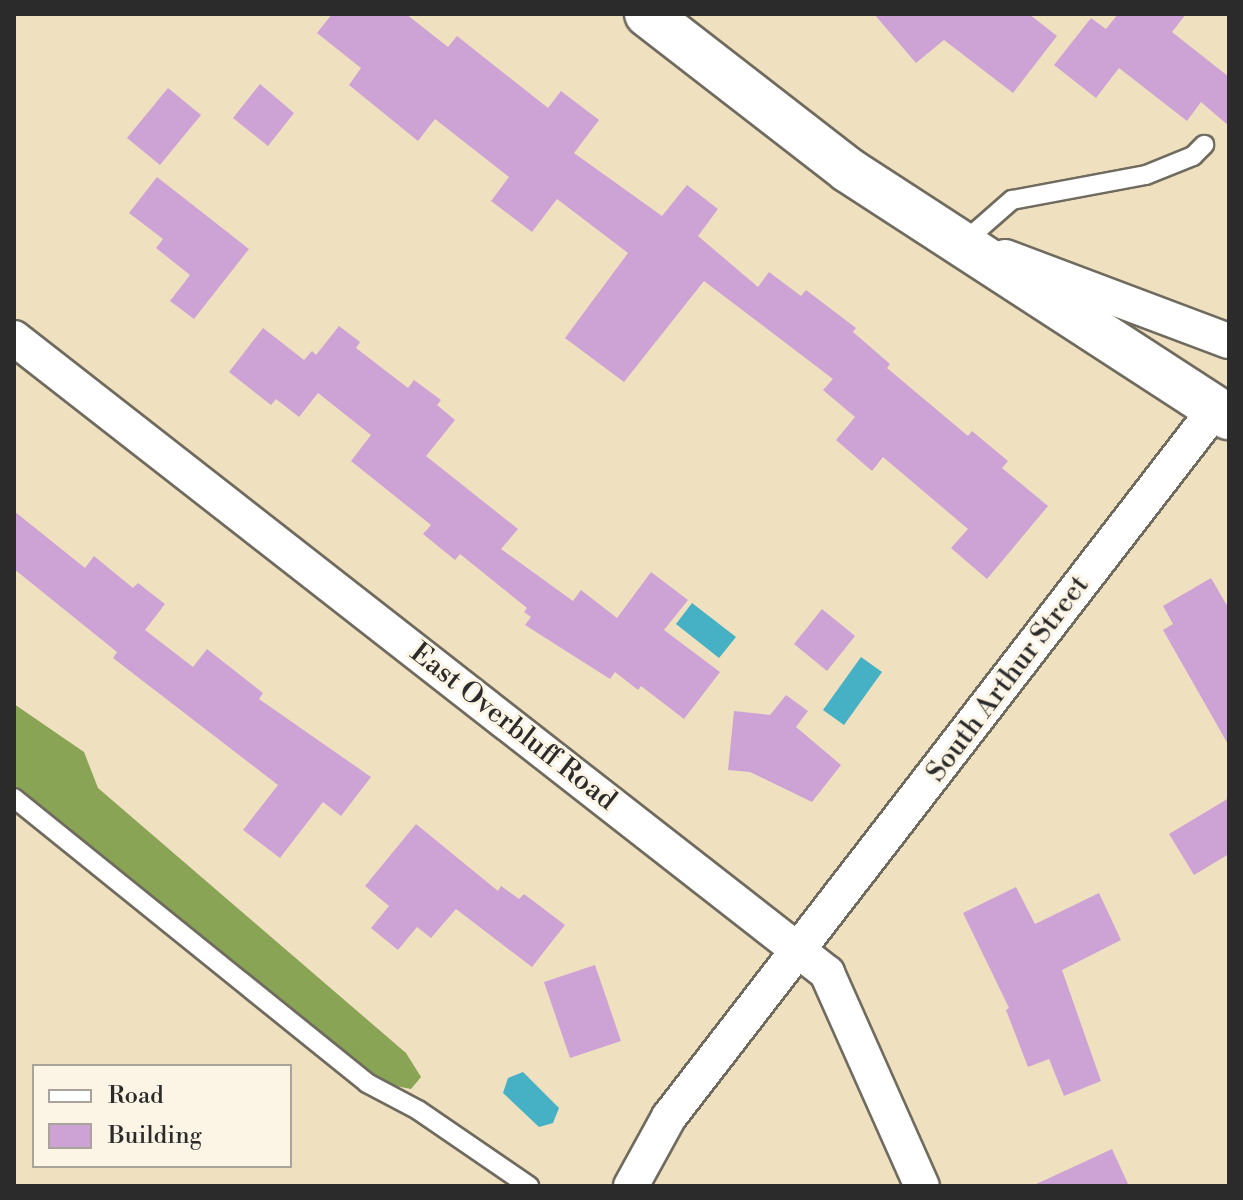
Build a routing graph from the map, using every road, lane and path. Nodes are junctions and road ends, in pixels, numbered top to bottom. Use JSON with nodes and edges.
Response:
{"nodes":[{"id":1,"x":647,"y":14,"type":"edge"},
{"id":2,"x":1204,"y":145,"type":"dead end"},
{"id":3,"x":964,"y":242,"type":"junction"},
{"id":4,"x":14,"y":338,"type":"edge"},
{"id":5,"x":1229,"y":341,"type":"edge"},
{"id":6,"x":1223,"y":412,"type":"edge"},
{"id":7,"x":14,"y":798,"type":"edge"},
{"id":8,"x":800,"y":950,"type":"junction"},
{"id":9,"x":529,"y":1186,"type":"edge"},
{"id":10,"x":631,"y":1186,"type":"edge"},
{"id":11,"x":922,"y":1186,"type":"edge"}],
"edges":[{"from":1,"to":3,"type":"street"},
{"from":2,"to":3,"type":"lane"},
{"from":3,"to":5,"type":"street"},
{"from":3,"to":6,"type":"street"},
{"from":4,"to":8,"type":"street","name":"East Overbluff Road"},
{"from":6,"to":8,"type":"street","name":"South Arthur Street"},
{"from":7,"to":9,"type":"lane"},
{"from":8,"to":10,"type":"street","name":"South Arthur Street"},
{"from":8,"to":11,"type":"street","name":"East Overbluff Road"}]}
